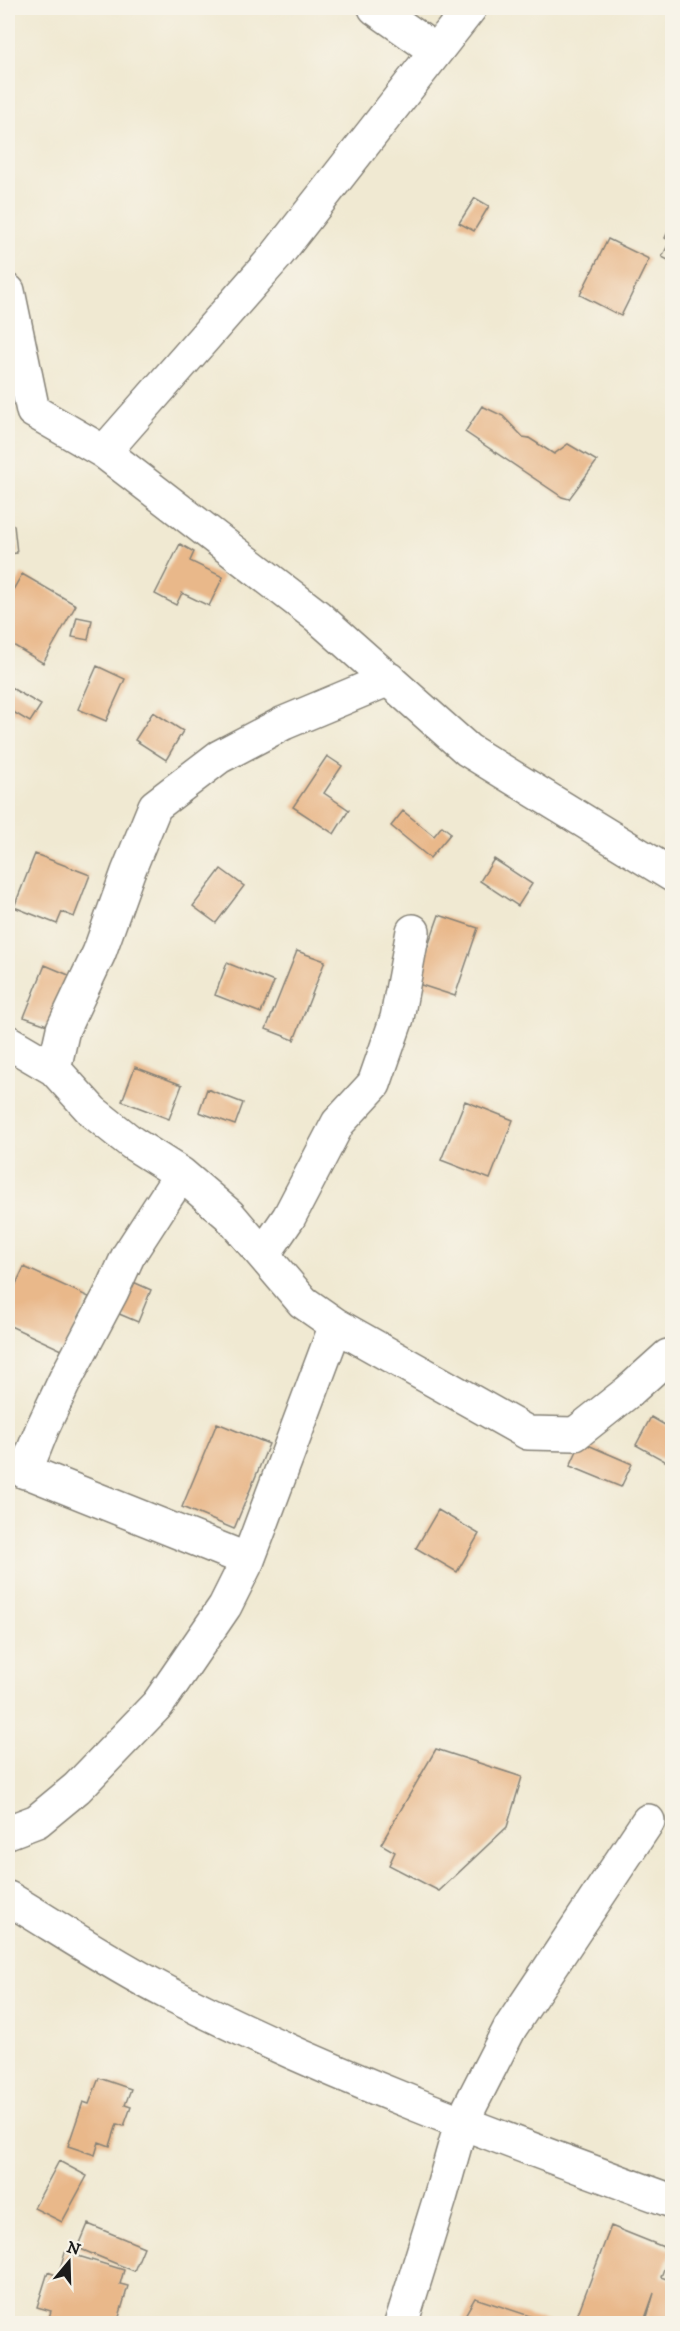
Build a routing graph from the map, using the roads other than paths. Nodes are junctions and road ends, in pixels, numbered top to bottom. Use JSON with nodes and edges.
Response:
{"nodes":[{"id":1,"x":375,"y":8,"type":"edge"},
{"id":2,"x":470,"y":8,"type":"edge"},
{"id":3,"x":436,"y":51,"type":"junction"},
{"id":4,"x":8,"y":291,"type":"edge"},
{"id":5,"x":20,"y":406,"type":"edge"},
{"id":6,"x":104,"y":452,"type":"junction"},
{"id":7,"x":389,"y":679,"type":"junction"},
{"id":8,"x":670,"y":867,"type":"edge"},
{"id":9,"x":413,"y":931,"type":"dead end"},
{"id":10,"x":8,"y":1042,"type":"edge"},
{"id":11,"x":54,"y":1069,"type":"junction"},
{"id":12,"x":181,"y":1174,"type":"junction"},
{"id":13,"x":263,"y":1255,"type":"junction"},
{"id":14,"x":336,"y":1325,"type":"junction"},
{"id":15,"x":668,"y":1356,"type":"dead end"},
{"id":16,"x":16,"y":1468,"type":"edge"},
{"id":17,"x":248,"y":1560,"type":"junction"},
{"id":18,"x":648,"y":1821,"type":"dead end"},
{"id":19,"x":8,"y":1832,"type":"edge"},
{"id":20,"x":8,"y":1899,"type":"edge"},
{"id":21,"x":461,"y":2124,"type":"junction"},
{"id":22,"x":672,"y":2201,"type":"edge"},
{"id":23,"x":401,"y":2324,"type":"edge"}],
"edges":[{"from":1,"to":3,"type":"street"},
{"from":2,"to":3,"type":"street"},
{"from":3,"to":6,"type":"street"},
{"from":4,"to":5,"type":"street"},
{"from":5,"to":6,"type":"street"},
{"from":6,"to":7,"type":"street"},
{"from":7,"to":8,"type":"street"},
{"from":7,"to":11,"type":"street"},
{"from":9,"to":13,"type":"street"},
{"from":10,"to":11,"type":"street"},
{"from":11,"to":12,"type":"street"},
{"from":12,"to":13,"type":"street"},
{"from":12,"to":16,"type":"street"},
{"from":13,"to":14,"type":"street"},
{"from":14,"to":15,"type":"street"},
{"from":14,"to":17,"type":"street"},
{"from":16,"to":17,"type":"street"},
{"from":17,"to":19,"type":"street"},
{"from":18,"to":21,"type":"street"},
{"from":20,"to":21,"type":"street"},
{"from":21,"to":22,"type":"street"},
{"from":21,"to":23,"type":"street"}]}
